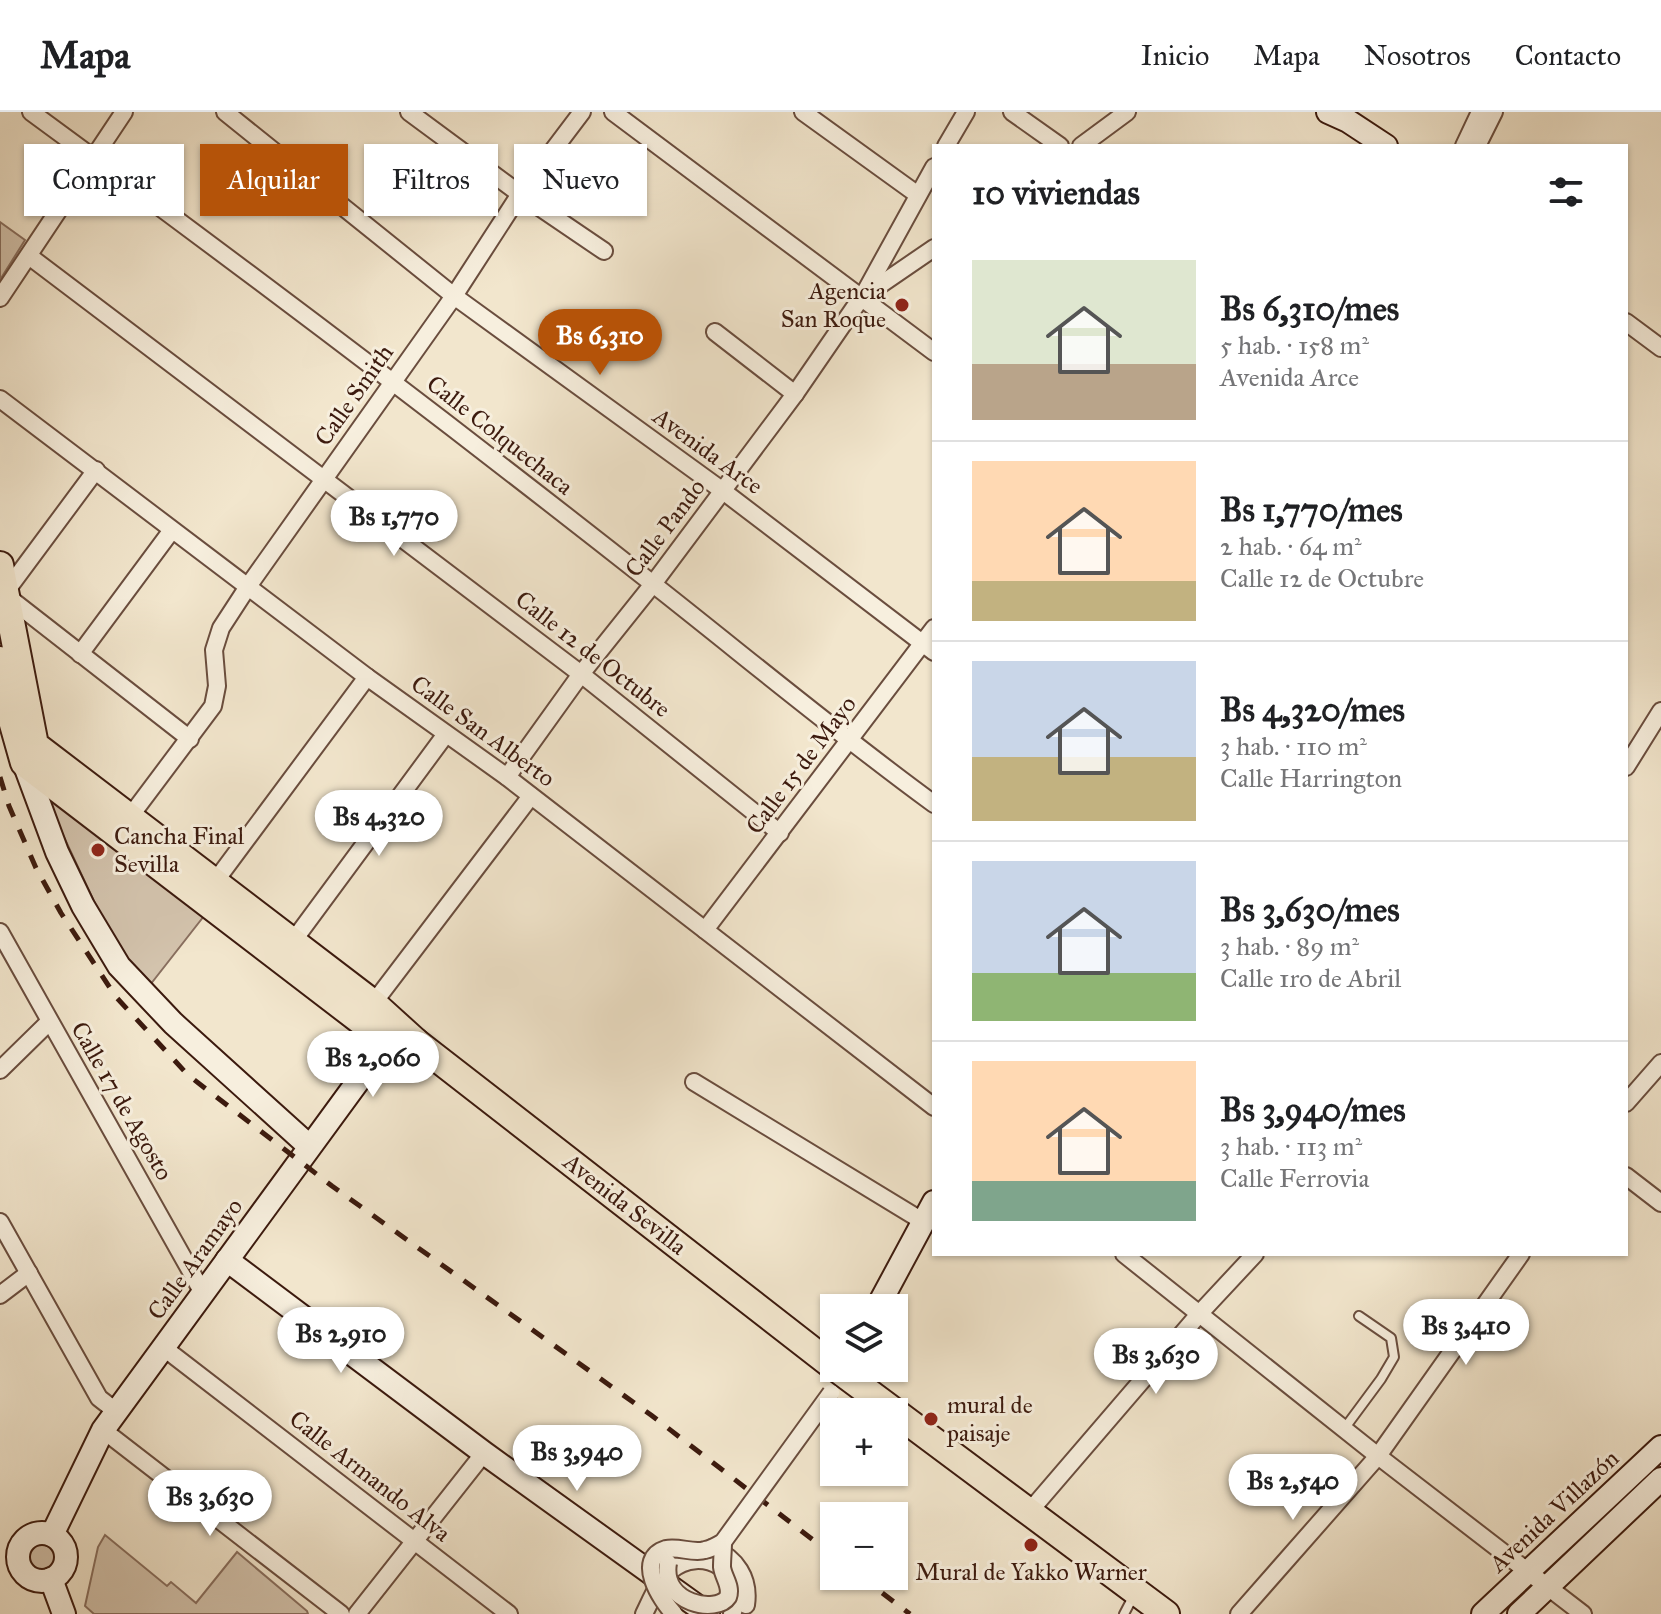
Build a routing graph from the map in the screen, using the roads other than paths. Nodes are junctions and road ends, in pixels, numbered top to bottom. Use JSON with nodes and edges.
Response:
{"nodes":[{"id":1,"x":31,"y":112,"type":"edge"},
{"id":2,"x":124,"y":112,"type":"edge"},
{"id":3,"x":225,"y":112,"type":"edge"},
{"id":4,"x":409,"y":112,"type":"edge"},
{"id":5,"x":582,"y":112,"type":"edge"},
{"id":6,"x":613,"y":112,"type":"edge"},
{"id":7,"x":803,"y":112,"type":"edge"},
{"id":8,"x":966,"y":112,"type":"edge"},
{"id":9,"x":1012,"y":112,"type":"edge"},
{"id":10,"x":1127,"y":112,"type":"edge"},
{"id":11,"x":1328,"y":112,"type":"edge"},
{"id":12,"x":1480,"y":112,"type":"edge"},
{"id":13,"x":1494,"y":112,"type":"edge"},
{"id":14,"x":75,"y":144,"type":"edge"},
{"id":15,"x":103,"y":144,"type":"edge"},
{"id":16,"x":558,"y":144,"type":"edge"},
{"id":17,"x":947,"y":144,"type":"edge"},
{"id":18,"x":1057,"y":144,"type":"edge"},
{"id":19,"x":1084,"y":144,"type":"edge"},
{"id":20,"x":1383,"y":144,"type":"edge"},
{"id":21,"x":1465,"y":144,"type":"edge"},
{"id":22,"x":1478,"y":144,"type":"edge"},
{"id":23,"x":932,"y":170,"type":"edge"},
{"id":24,"x":514,"y":190,"type":"edge"},
{"id":25,"x":918,"y":195,"type":"junction"},
{"id":26,"x":514,"y":203,"type":"edge"},
{"id":27,"x":56,"y":216,"type":"edge"},
{"id":28,"x":171,"y":216,"type":"edge"},
{"id":29,"x":552,"y":216,"type":"edge"},
{"id":30,"x":932,"y":249,"type":"edge"},
{"id":31,"x":604,"y":251,"type":"dead end"},
{"id":32,"x":29,"y":256,"type":"junction"},
{"id":33,"x":454,"y":296,"type":"junction"},
{"id":34,"x":0,"y":298,"type":"edge"},
{"id":35,"x":861,"y":298,"type":"junction"},
{"id":36,"x":1628,"y":323,"type":"edge"},
{"id":37,"x":715,"y":332,"type":"dead end"},
{"id":38,"x":1661,"y":348,"type":"edge"},
{"id":39,"x":932,"y":351,"type":"edge"},
{"id":40,"x":391,"y":381,"type":"junction"},
{"id":41,"x":795,"y":394,"type":"junction"},
{"id":42,"x":0,"y":399,"type":"edge"},
{"id":43,"x":96,"y":470,"type":"junction"},
{"id":44,"x":324,"y":480,"type":"junction"},
{"id":45,"x":723,"y":491,"type":"junction"},
{"id":46,"x":172,"y":530,"type":"junction"},
{"id":47,"x":0,"y":565,"type":"edge"},
{"id":48,"x":653,"y":584,"type":"junction"},
{"id":49,"x":249,"y":585,"type":"junction"},
{"id":50,"x":4,"y":594,"type":"junction"},
{"id":51,"x":929,"y":648,"type":"edge"},
{"id":52,"x":80,"y":654,"type":"junction"},
{"id":53,"x":0,"y":660,"type":"edge"},
{"id":54,"x":581,"y":674,"type":"junction"},
{"id":55,"x":367,"y":677,"type":"junction"},
{"id":56,"x":1661,"y":711,"type":"edge"},
{"id":57,"x":446,"y":734,"type":"junction"},
{"id":58,"x":190,"y":739,"type":"junction"},
{"id":59,"x":848,"y":742,"type":"junction"},
{"id":60,"x":24,"y":763,"type":"junction"},
{"id":61,"x":1628,"y":764,"type":"edge"},
{"id":62,"x":507,"y":777,"type":"junction"},
{"id":63,"x":531,"y":796,"type":"junction"},
{"id":64,"x":932,"y":803,"type":"edge"},
{"id":65,"x":124,"y":826,"type":"junction"},
{"id":66,"x":780,"y":833,"type":"junction"},
{"id":67,"x":209,"y":890,"type":"junction"},
{"id":68,"x":705,"y":930,"type":"junction"},
{"id":69,"x":0,"y":932,"type":"edge"},
{"id":70,"x":286,"y":950,"type":"junction"},
{"id":71,"x":367,"y":1012,"type":"junction"},
{"id":72,"x":49,"y":1022,"type":"junction"},
{"id":73,"x":401,"y":1036,"type":"junction"},
{"id":74,"x":1661,"y":1063,"type":"edge"},
{"id":75,"x":0,"y":1070,"type":"edge"},
{"id":76,"x":694,"y":1082,"type":"dead end"},
{"id":77,"x":1628,"y":1101,"type":"edge"},
{"id":78,"x":932,"y":1105,"type":"edge"},
{"id":79,"x":309,"y":1146,"type":"junction"},
{"id":80,"x":1628,"y":1178,"type":"edge"},
{"id":81,"x":1661,"y":1203,"type":"edge"},
{"id":82,"x":929,"y":1212,"type":"edge"},
{"id":83,"x":0,"y":1222,"type":"edge"},
{"id":84,"x":1127,"y":1256,"type":"edge"},
{"id":85,"x":1253,"y":1256,"type":"edge"},
{"id":86,"x":1520,"y":1256,"type":"edge"},
{"id":87,"x":227,"y":1260,"type":"junction"},
{"id":88,"x":29,"y":1273,"type":"junction"},
{"id":89,"x":203,"y":1293,"type":"junction"},
{"id":90,"x":885,"y":1294,"type":"edge"},
{"id":91,"x":0,"y":1295,"type":"edge"},
{"id":92,"x":1200,"y":1313,"type":"junction"},
{"id":93,"x":1359,"y":1316,"type":"dead end"},
{"id":94,"x":164,"y":1348,"type":"junction"},
{"id":95,"x":820,"y":1360,"type":"edge"},
{"id":96,"x":833,"y":1382,"type":"edge"},
{"id":97,"x":849,"y":1382,"type":"edge"},
{"id":98,"x":117,"y":1412,"type":"junction"},
{"id":99,"x":1344,"y":1429,"type":"junction"},
{"id":100,"x":103,"y":1430,"type":"junction"},
{"id":101,"x":1661,"y":1447,"type":"edge"},
{"id":102,"x":484,"y":1453,"type":"junction"},
{"id":103,"x":1378,"y":1456,"type":"junction"},
{"id":104,"x":1661,"y":1479,"type":"edge"},
{"id":105,"x":1029,"y":1512,"type":"junction"},
{"id":106,"x":52,"y":1535,"type":"junction"},
{"id":107,"x":416,"y":1542,"type":"junction"},
{"id":108,"x":723,"y":1542,"type":"junction"},
{"id":109,"x":10,"y":1545,"type":"edge"},
{"id":110,"x":1528,"y":1571,"type":"junction"},
{"id":111,"x":657,"y":1577,"type":"junction"},
{"id":112,"x":51,"y":1579,"type":"junction"},
{"id":113,"x":1549,"y":1587,"type":"junction"},
{"id":114,"x":1130,"y":1603,"type":"edge"},
{"id":115,"x":64,"y":1614,"type":"edge"},
{"id":116,"x":341,"y":1614,"type":"edge"},
{"id":117,"x":357,"y":1614,"type":"edge"},
{"id":118,"x":509,"y":1614,"type":"edge"},
{"id":119,"x":644,"y":1614,"type":"edge"},
{"id":120,"x":676,"y":1614,"type":"edge"},
{"id":121,"x":708,"y":1614,"type":"edge"},
{"id":122,"x":732,"y":1614,"type":"edge"},
{"id":123,"x":744,"y":1614,"type":"edge"},
{"id":124,"x":1166,"y":1614,"type":"edge"},
{"id":125,"x":1239,"y":1614,"type":"edge"},
{"id":126,"x":1483,"y":1614,"type":"edge"},
{"id":127,"x":1519,"y":1614,"type":"edge"},
{"id":128,"x":1583,"y":1614,"type":"edge"}],
"edges":[{"from":1,"to":14,"type":"street","name":"Calle Colquechaca"},
{"from":2,"to":15,"type":"street"},
{"from":3,"to":33,"type":"street","name":"Avenida Arce"},
{"from":4,"to":24,"type":"street"},
{"from":5,"to":16,"type":"street","name":"Calle Smith"},
{"from":6,"to":35,"type":"street"},
{"from":7,"to":25,"type":"street"},
{"from":8,"to":17,"type":"street"},
{"from":9,"to":18,"type":"street"},
{"from":10,"to":19,"type":"street"},
{"from":11,"to":20,"type":"main road"},
{"from":12,"to":21,"type":"street"},
{"from":13,"to":22,"type":"street"},
{"from":23,"to":25,"type":"street"},
{"from":25,"to":35,"type":"street"},
{"from":26,"to":33,"type":"street","name":"Calle Smith"},
{"from":27,"to":32,"type":"street"},
{"from":28,"to":40,"type":"street","name":"Calle Colquechaca"},
{"from":29,"to":31,"type":"street"},
{"from":30,"to":35,"type":"street","name":"Calle Pando"},
{"from":32,"to":34,"type":"street"},
{"from":32,"to":44,"type":"street","name":"Calle 12 de Octubre"},
{"from":33,"to":40,"type":"street","name":"Calle Smith"},
{"from":33,"to":45,"type":"street","name":"Avenida Arce"},
{"from":35,"to":39,"type":"street"},
{"from":35,"to":41,"type":"street","name":"Calle Pando"},
{"from":36,"to":38,"type":"street"},
{"from":37,"to":41,"type":"street"},
{"from":40,"to":44,"type":"street","name":"Calle Smith"},
{"from":40,"to":48,"type":"street","name":"Calle Colquechaca"},
{"from":41,"to":45,"type":"street","name":"Calle Pando"},
{"from":42,"to":43,"type":"street","name":"Calle San Alberto"},
{"from":43,"to":46,"type":"street","name":"Calle San Alberto"},
{"from":43,"to":50,"type":"street"},
{"from":44,"to":49,"type":"street","name":"Calle Smith"},
{"from":44,"to":54,"type":"street","name":"Calle 12 de Octubre"},
{"from":45,"to":48,"type":"street","name":"Calle Pando"},
{"from":45,"to":51,"type":"street","name":"Avenida Arce"},
{"from":46,"to":49,"type":"street","name":"Calle San Alberto"},
{"from":46,"to":52,"type":"street"},
{"from":47,"to":50,"type":"main road","name":"Avenida Sevilla"},
{"from":48,"to":54,"type":"street","name":"Calle Pando"},
{"from":48,"to":59,"type":"street","name":"Calle Colquechaca"},
{"from":49,"to":55,"type":"street","name":"Calle San Alberto"},
{"from":49,"to":58,"type":"street","name":"Calle Smith"},
{"from":50,"to":52,"type":"street"},
{"from":50,"to":65,"type":"main road","name":"Avenida Sevilla"},
{"from":51,"to":59,"type":"street","name":"Calle 15 de Mayo"},
{"from":52,"to":58,"type":"street"},
{"from":53,"to":60,"type":"main road"},
{"from":54,"to":62,"type":"street","name":"Calle Pando"},
{"from":54,"to":66,"type":"street","name":"Calle 12 de Octubre"},
{"from":55,"to":57,"type":"street","name":"Calle San Alberto"},
{"from":55,"to":67,"type":"street"},
{"from":56,"to":61,"type":"street"},
{"from":57,"to":62,"type":"street","name":"Calle San Alberto"},
{"from":57,"to":70,"type":"street"},
{"from":58,"to":65,"type":"street","name":"Calle Smith"},
{"from":59,"to":64,"type":"street","name":"Calle Colquechaca"},
{"from":59,"to":66,"type":"street","name":"Calle 15 de Mayo"},
{"from":60,"to":65,"type":"main road","name":"Avenida Sevilla"},
{"from":60,"to":79,"type":"main road"},
{"from":62,"to":63,"type":"street","name":"Calle San Alberto"},
{"from":63,"to":68,"type":"street","name":"Calle San Alberto"},
{"from":63,"to":71,"type":"street"},
{"from":65,"to":67,"type":"main road","name":"Avenida Sevilla"},
{"from":66,"to":68,"type":"street","name":"Calle 15 de Mayo"},
{"from":67,"to":70,"type":"main road","name":"Avenida Sevilla"},
{"from":68,"to":78,"type":"street","name":"Calle San Alberto"},
{"from":69,"to":72,"type":"street","name":"Calle 17 de Agosto"},
{"from":70,"to":71,"type":"main road","name":"Avenida Sevilla"},
{"from":71,"to":73,"type":"main road","name":"Avenida Sevilla"},
{"from":72,"to":75,"type":"street"},
{"from":72,"to":89,"type":"street","name":"Calle 17 de Agosto"},
{"from":73,"to":79,"type":"main road","name":"Calle Aramayo"},
{"from":73,"to":95,"type":"main road","name":"Avenida Sevilla"},
{"from":74,"to":77,"type":"street"},
{"from":76,"to":82,"type":"street"},
{"from":79,"to":87,"type":"main road","name":"Calle Aramayo"},
{"from":80,"to":81,"type":"street"},
{"from":82,"to":90,"type":"main road"},
{"from":83,"to":88,"type":"street"},
{"from":84,"to":92,"type":"street"},
{"from":85,"to":92,"type":"street"},
{"from":86,"to":103,"type":"street"},
{"from":87,"to":89,"type":"main road","name":"Calle Aramayo"},
{"from":87,"to":102,"type":"main road"},
{"from":88,"to":91,"type":"street"},
{"from":88,"to":98,"type":"street"},
{"from":89,"to":94,"type":"main road","name":"Calle Aramayo"},
{"from":92,"to":99,"type":"street"},
{"from":92,"to":105,"type":"street"},
{"from":93,"to":99,"type":"lane"},
{"from":94,"to":98,"type":"main road","name":"Calle Aramayo"},
{"from":94,"to":107,"type":"street","name":"Calle Armando Alva"},
{"from":96,"to":108,"type":"street","bridge":true},
{"from":97,"to":105,"type":"main road","name":"Avenida Sevilla"},
{"from":98,"to":100,"type":"main road","name":"Calle Aramayo"},
{"from":99,"to":103,"type":"street"},
{"from":100,"to":106,"type":"main road","name":"Calle Aramayo"},
{"from":100,"to":116,"type":"street"},
{"from":101,"to":110,"type":"main road","name":"Avenida Villazón"},
{"from":102,"to":107,"type":"street"},
{"from":102,"to":111,"type":"main road"},
{"from":103,"to":110,"type":"street"},
{"from":103,"to":125,"type":"street"},
{"from":104,"to":113,"type":"main road","name":"Avenida Villazón"},
{"from":105,"to":114,"type":"main road","name":"Avenida Sevilla"},
{"from":106,"to":109,"type":"main road"},
{"from":106,"to":112,"type":"main road"},
{"from":107,"to":117,"type":"street"},
{"from":107,"to":118,"type":"street","name":"Calle Armando Alva"},
{"from":108,"to":111,"type":"street","bridge":true},
{"from":108,"to":120,"type":"street","bridge":true},
{"from":109,"to":112,"type":"main road"},
{"from":110,"to":113,"type":"street"},
{"from":110,"to":126,"type":"main road","name":"Avenida Villazón"},
{"from":111,"to":119,"type":"street"},
{"from":111,"to":120,"type":"street"},
{"from":111,"to":121,"type":"main road"},
{"from":111,"to":122,"type":"street"},
{"from":111,"to":123,"type":"street"},
{"from":112,"to":115,"type":"main road"},
{"from":113,"to":127,"type":"main road","name":"Avenida Villazón"},
{"from":113,"to":128,"type":"street"},
{"from":114,"to":124,"type":"main road","name":"Avenida Sevilla"}]}
